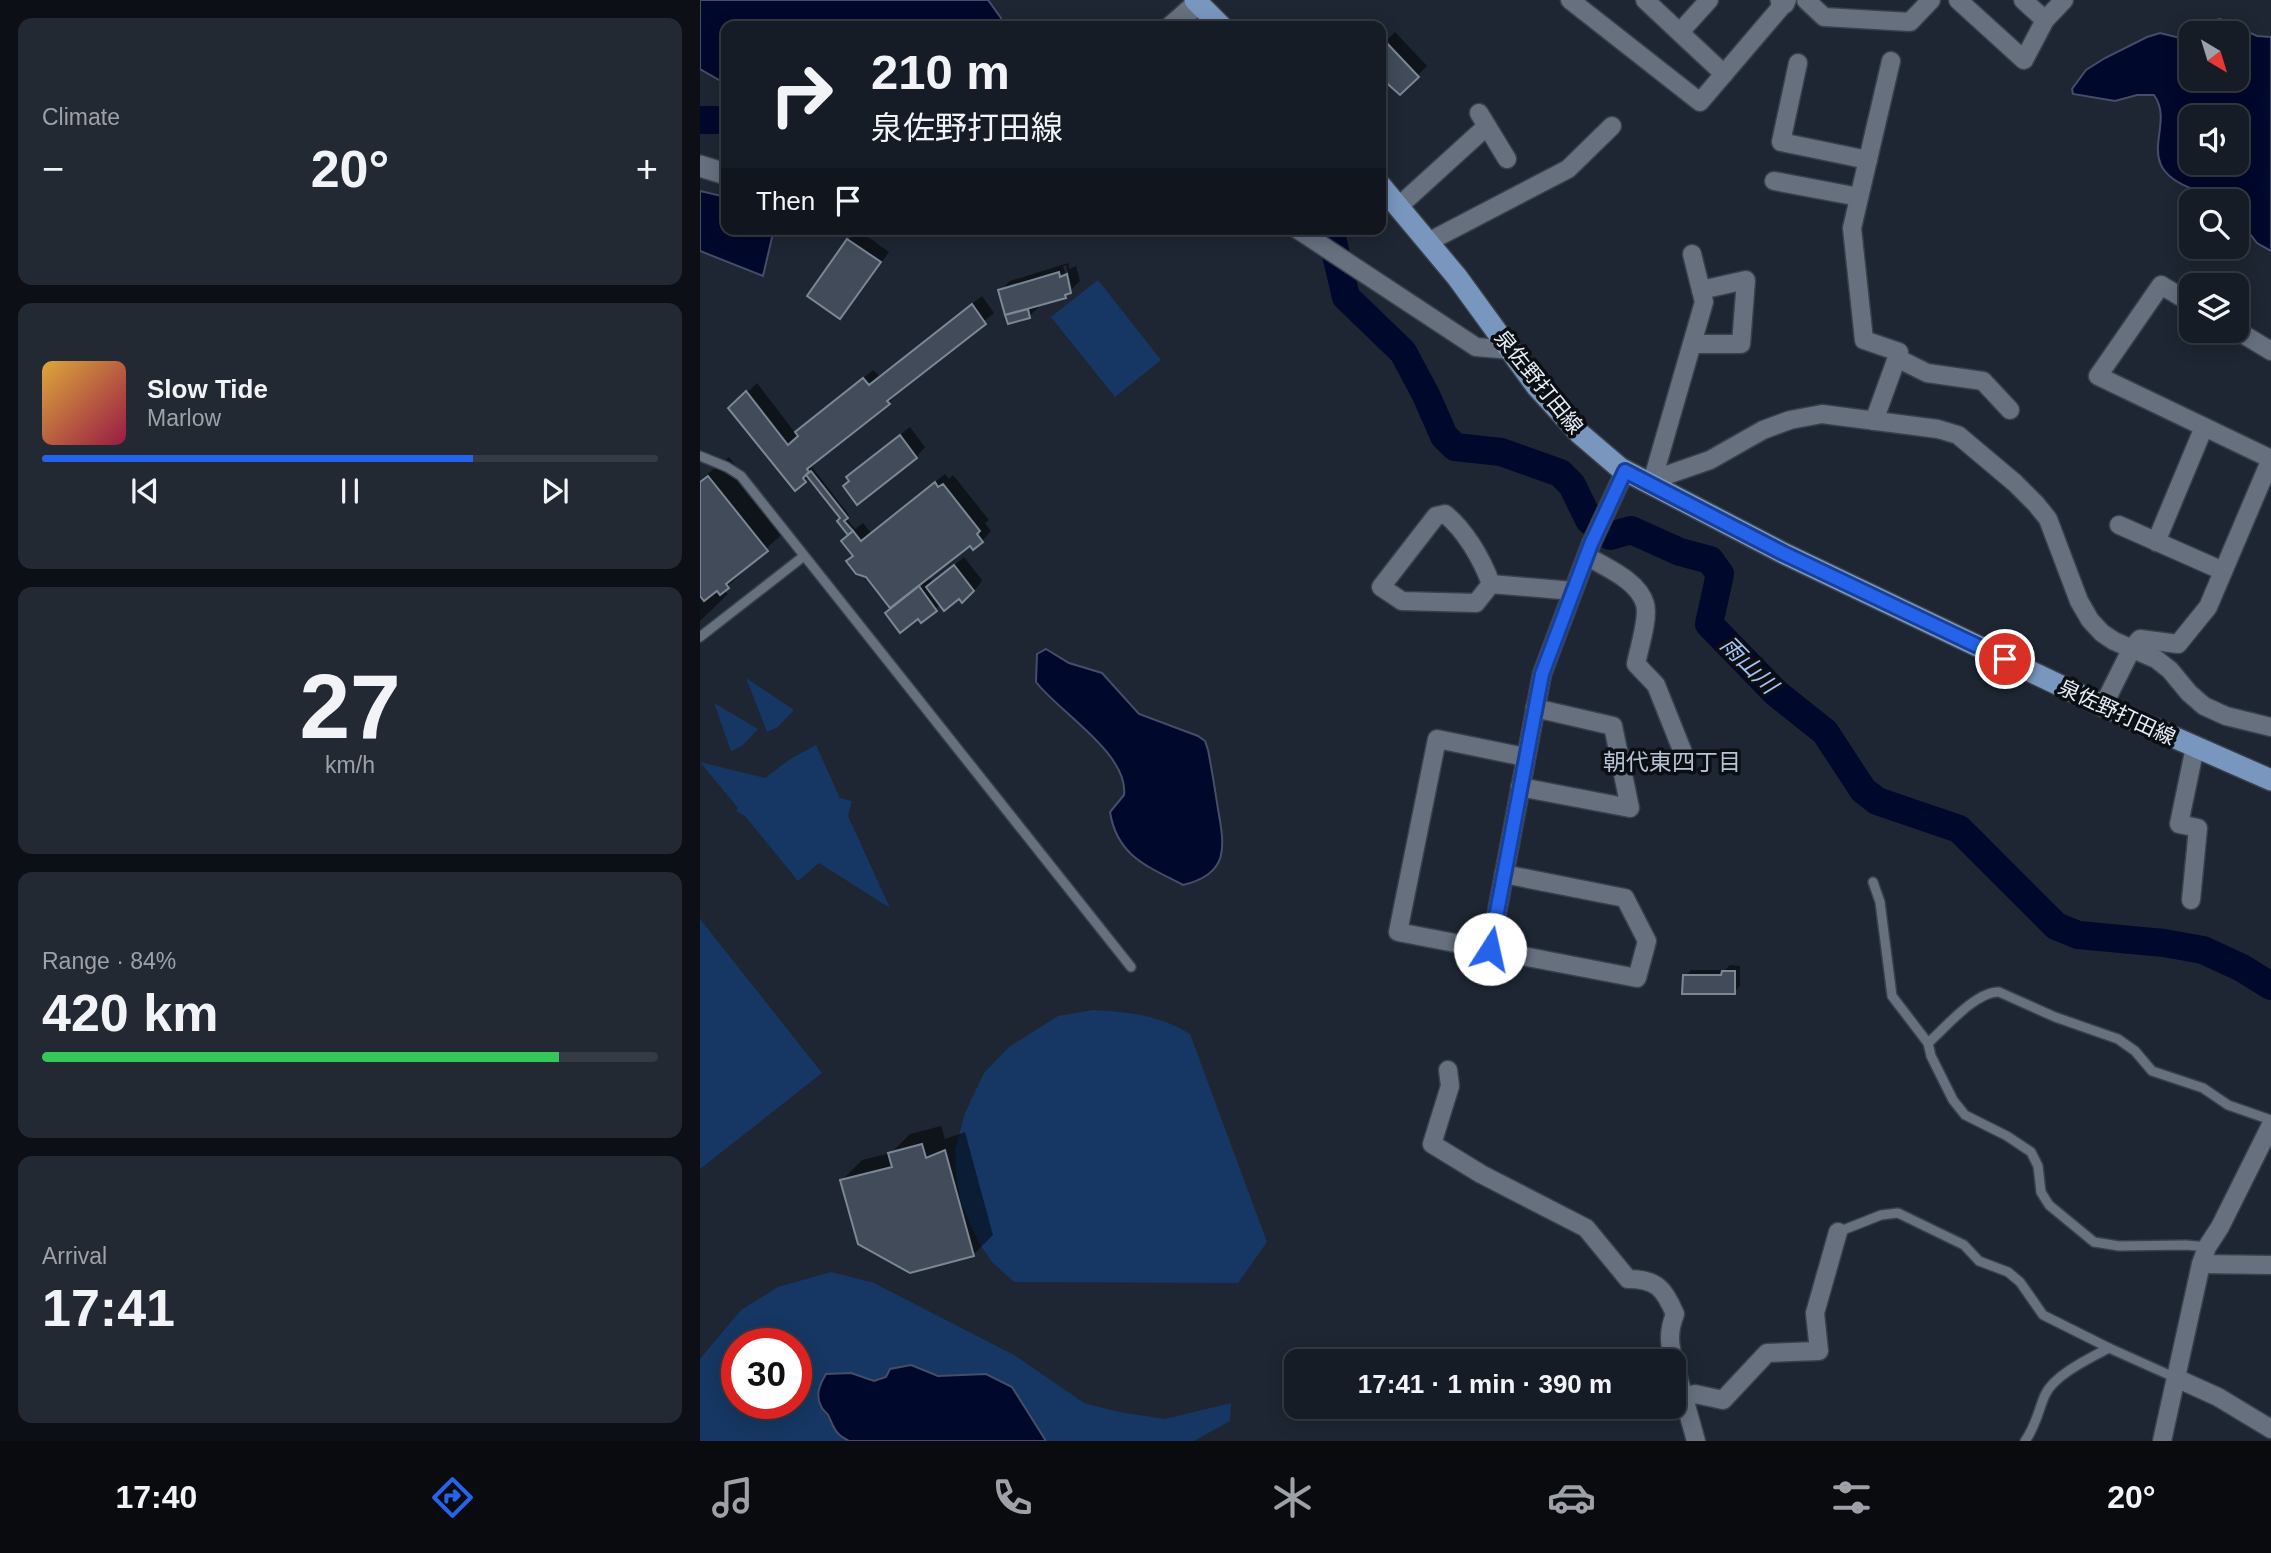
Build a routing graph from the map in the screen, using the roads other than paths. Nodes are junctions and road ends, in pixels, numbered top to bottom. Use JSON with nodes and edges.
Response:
{"nodes":[{"id":1,"x":1570,"y":0,"type":"edge"},
{"id":2,"x":1645,"y":0,"type":"edge"},
{"id":3,"x":1709,"y":0,"type":"edge"},
{"id":4,"x":1806,"y":0,"type":"edge"},
{"id":5,"x":1931,"y":0,"type":"edge"},
{"id":6,"x":1958,"y":0,"type":"edge"},
{"id":7,"x":2023,"y":0,"type":"edge"},
{"id":8,"x":2064,"y":0,"type":"edge"},
{"id":9,"x":1196,"y":1,"type":"edge"},
{"id":10,"x":1784,"y":1,"type":"edge"},
{"id":11,"x":2045,"y":20,"type":"junction"},
{"id":12,"x":1178,"y":21,"type":"edge"},
{"id":13,"x":1216,"y":21,"type":"edge"},
{"id":14,"x":1680,"y":32,"type":"junction"},
{"id":15,"x":1891,"y":61,"type":"dead end"},
{"id":16,"x":1798,"y":64,"type":"dead end"},
{"id":17,"x":1724,"y":74,"type":"junction"},
{"id":18,"x":1612,"y":126,"type":"dead end"},
{"id":19,"x":1507,"y":159,"type":"dead end"},
{"id":20,"x":1868,"y":160,"type":"junction"},
{"id":21,"x":700,"y":166,"type":"edge"},
{"id":22,"x":721,"y":172,"type":"edge"},
{"id":23,"x":1774,"y":181,"type":"dead end"},
{"id":24,"x":1386,"y":192,"type":"edge"},
{"id":25,"x":1859,"y":197,"type":"junction"},
{"id":26,"x":1398,"y":206,"type":"junction"},
{"id":27,"x":1306,"y":235,"type":"edge"},
{"id":28,"x":1428,"y":243,"type":"junction"},
{"id":29,"x":1692,"y":254,"type":"dead end"},
{"id":30,"x":1701,"y":290,"type":"junction"},
{"id":31,"x":2179,"y":296,"type":"edge"},
{"id":32,"x":2249,"y":338,"type":"edge"},
{"id":33,"x":1692,"y":344,"type":"junction"},
{"id":34,"x":1511,"y":350,"type":"junction"},
{"id":35,"x":2271,"y":351,"type":"edge"},
{"id":36,"x":1897,"y":358,"type":"junction"},
{"id":37,"x":2010,"y":410,"type":"dead end"},
{"id":38,"x":1874,"y":421,"type":"junction"},
{"id":39,"x":2204,"y":427,"type":"junction"},
{"id":40,"x":700,"y":456,"type":"edge"},
{"id":41,"x":1625,"y":471,"type":"junction"},
{"id":42,"x":2268,"y":472,"type":"edge"},
{"id":43,"x":1650,"y":483,"type":"junction"},
{"id":44,"x":2119,"y":525,"type":"dead end"},
{"id":45,"x":2156,"y":542,"type":"junction"},
{"id":46,"x":1589,"y":550,"type":"junction"},
{"id":47,"x":803,"y":556,"type":"junction"},
{"id":48,"x":2223,"y":571,"type":"junction"},
{"id":49,"x":1491,"y":584,"type":"junction"},
{"id":50,"x":1573,"y":591,"type":"junction"},
{"id":51,"x":700,"y":637,"type":"edge"},
{"id":52,"x":2132,"y":648,"type":"junction"},
{"id":53,"x":2103,"y":706,"type":"junction"},
{"id":54,"x":1535,"y":708,"type":"junction"},
{"id":55,"x":2271,"y":727,"type":"edge"},
{"id":56,"x":2195,"y":747,"type":"junction"},
{"id":57,"x":1684,"y":755,"type":"dead end"},
{"id":58,"x":1525,"y":757,"type":"junction"},
{"id":59,"x":2271,"y":780,"type":"edge"},
{"id":60,"x":1520,"y":787,"type":"junction"},
{"id":61,"x":1504,"y":874,"type":"junction"},
{"id":62,"x":1873,"y":882,"type":"dead end"},
{"id":63,"x":2192,"y":900,"type":"dead end"},
{"id":64,"x":1490,"y":949,"type":"junction"},
{"id":65,"x":1131,"y":967,"type":"dead end"},
{"id":66,"x":1928,"y":1043,"type":"junction"},
{"id":67,"x":1448,"y":1070,"type":"dead end"},
{"id":68,"x":2271,"y":1123,"type":"edge"},
{"id":69,"x":1838,"y":1232,"type":"joint"},
{"id":70,"x":2204,"y":1256,"type":"junction"},
{"id":71,"x":2271,"y":1265,"type":"edge"},
{"id":72,"x":2109,"y":1348,"type":"junction"},
{"id":73,"x":1670,"y":1349,"type":"edge"},
{"id":74,"x":2176,"y":1378,"type":"junction"},
{"id":75,"x":1686,"y":1398,"type":"edge"},
{"id":76,"x":1686,"y":1406,"type":"edge"},
{"id":77,"x":2271,"y":1429,"type":"edge"},
{"id":78,"x":1696,"y":1441,"type":"edge"},
{"id":79,"x":2025,"y":1441,"type":"edge"},
{"id":80,"x":2162,"y":1441,"type":"edge"}],
"edges":[{"from":1,"to":17,"type":"street"},
{"from":2,"to":14,"type":"street"},
{"from":3,"to":14,"type":"street"},
{"from":4,"to":5,"type":"street"},
{"from":6,"to":11,"type":"street"},
{"from":7,"to":11,"type":"street"},
{"from":8,"to":11,"type":"street"},
{"from":9,"to":12,"type":"street"},
{"from":9,"to":13,"type":"main road"},
{"from":10,"to":17,"type":"street"},
{"from":14,"to":17,"type":"street"},
{"from":15,"to":20,"type":"street"},
{"from":16,"to":20,"type":"street"},
{"from":18,"to":28,"type":"street"},
{"from":19,"to":26,"type":"street"},
{"from":20,"to":25,"type":"street"},
{"from":21,"to":22,"type":"street"},
{"from":23,"to":25,"type":"street"},
{"from":24,"to":26,"type":"main road","name":"泉佐野打田線"},
{"from":25,"to":36,"type":"street"},
{"from":26,"to":28,"type":"main road","name":"泉佐野打田線"},
{"from":27,"to":34,"type":"street"},
{"from":28,"to":34,"type":"main road","name":"泉佐野打田線"},
{"from":29,"to":30,"type":"street"},
{"from":30,"to":33,"type":"street"},
{"from":30,"to":33,"type":"street"},
{"from":31,"to":39,"type":"street"},
{"from":32,"to":35,"type":"street"},
{"from":33,"to":43,"type":"street"},
{"from":34,"to":41,"type":"main road","name":"泉佐野打田線"},
{"from":36,"to":37,"type":"street"},
{"from":36,"to":38,"type":"street"},
{"from":38,"to":43,"type":"street"},
{"from":38,"to":52,"type":"street"},
{"from":39,"to":42,"type":"street"},
{"from":39,"to":45,"type":"street"},
{"from":40,"to":47,"type":"lane"},
{"from":41,"to":43,"type":"main road","name":"泉佐野打田線"},
{"from":41,"to":46,"type":"street"},
{"from":42,"to":48,"type":"street"},
{"from":43,"to":53,"type":"main road","name":"泉佐野打田線"},
{"from":44,"to":45,"type":"street"},
{"from":45,"to":48,"type":"street"},
{"from":46,"to":50,"type":"street"},
{"from":46,"to":57,"type":"street"},
{"from":47,"to":51,"type":"lane"},
{"from":47,"to":65,"type":"lane"},
{"from":48,"to":52,"type":"street"},
{"from":49,"to":49,"type":"street"},
{"from":49,"to":50,"type":"street"},
{"from":50,"to":54,"type":"street"},
{"from":52,"to":53,"type":"street"},
{"from":52,"to":55,"type":"street"},
{"from":53,"to":56,"type":"main road","name":"泉佐野打田線"},
{"from":54,"to":58,"type":"street"},
{"from":54,"to":60,"type":"street"},
{"from":56,"to":59,"type":"main road","name":"泉佐野打田線"},
{"from":56,"to":63,"type":"street"},
{"from":58,"to":60,"type":"street"},
{"from":58,"to":64,"type":"street"},
{"from":60,"to":61,"type":"street"},
{"from":61,"to":64,"type":"street"},
{"from":61,"to":64,"type":"street"},
{"from":62,"to":66,"type":"lane"},
{"from":66,"to":68,"type":"lane"},
{"from":66,"to":70,"type":"lane"},
{"from":67,"to":73,"type":"street"},
{"from":68,"to":70,"type":"street"},
{"from":69,"to":72,"type":"lane"},
{"from":69,"to":75,"type":"street"},
{"from":70,"to":71,"type":"street"},
{"from":70,"to":74,"type":"street"},
{"from":72,"to":74,"type":"lane"},
{"from":72,"to":79,"type":"lane"},
{"from":74,"to":77,"type":"street"},
{"from":74,"to":80,"type":"street"},
{"from":76,"to":78,"type":"street"}]}
